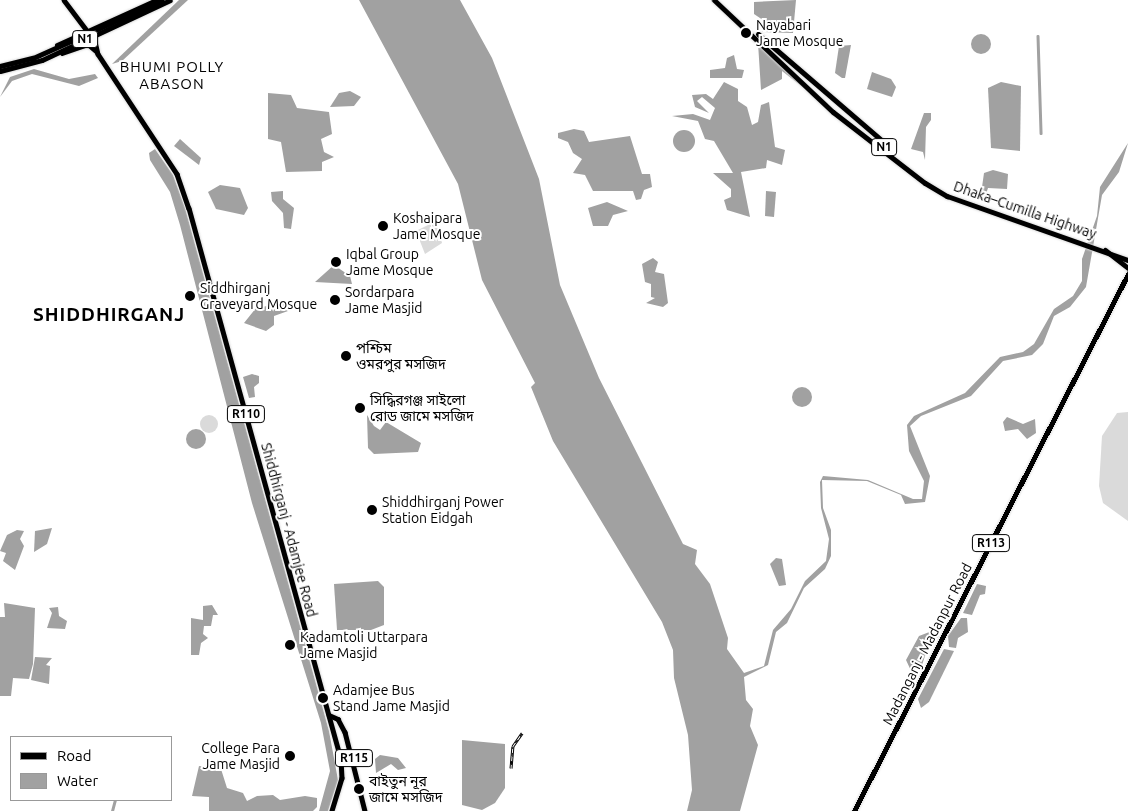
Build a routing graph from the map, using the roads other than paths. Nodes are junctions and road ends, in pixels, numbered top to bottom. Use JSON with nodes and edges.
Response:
{"nodes":[{"id":1,"x":64,"y":0,"type":"edge"},
{"id":2,"x":156,"y":0,"type":"edge"},
{"id":3,"x":162,"y":0,"type":"edge"},
{"id":4,"x":166,"y":0,"type":"edge"},
{"id":5,"x":170,"y":0,"type":"edge"},
{"id":6,"x":714,"y":0,"type":"edge"},
{"id":7,"x":719,"y":0,"type":"edge"},
{"id":8,"x":85,"y":31,"type":"junction"},
{"id":9,"x":94,"y":40,"type":"junction"},
{"id":10,"x":98,"y":54,"type":"junction"},
{"id":11,"x":42,"y":60,"type":"junction"},
{"id":12,"x":0,"y":68,"type":"edge"},
{"id":13,"x":816,"y":83,"type":"junction"},
{"id":14,"x":811,"y":91,"type":"junction"},
{"id":15,"x":829,"y":94,"type":"junction"},
{"id":16,"x":823,"y":102,"type":"junction"},
{"id":17,"x":1084,"y":241,"type":"junction"},
{"id":18,"x":1093,"y":244,"type":"junction"},
{"id":19,"x":1104,"y":248,"type":"junction"},
{"id":20,"x":1128,"y":259,"type":"edge"},
{"id":21,"x":1128,"y":268,"type":"edge"},
{"id":22,"x":1128,"y":274,"type":"edge"},
{"id":23,"x":328,"y":715,"type":"junction"},
{"id":24,"x":332,"y":811,"type":"edge"},
{"id":25,"x":365,"y":811,"type":"edge"},
{"id":26,"x":854,"y":811,"type":"edge"}],
"edges":[{"from":1,"to":8,"type":"main road"},
{"from":2,"to":8,"type":"highway"},
{"from":3,"to":12,"type":"highway","number":"N1"},
{"from":4,"to":12,"type":"highway","number":"N1"},
{"from":5,"to":9,"type":"highway"},
{"from":6,"to":14,"type":"highway","name":"Dhaka–Cumilla Highway","number":"N1"},
{"from":7,"to":13,"type":"highway","name":"Dhaka–Cumilla Highway","number":"N1"},
{"from":8,"to":12,"type":"highway"},
{"from":9,"to":10,"type":"main road","name":"Shiddhirganj - Adamjee Road","number":"R110"},
{"from":9,"to":11,"type":"highway"},
{"from":10,"to":11,"type":"main road"},
{"from":10,"to":23,"type":"main road","name":"Shiddhirganj - Adamjee Road","number":"R110"},
{"from":11,"to":12,"type":"highway"},
{"from":13,"to":14,"type":"highway"},
{"from":13,"to":15,"type":"highway","name":"Dhaka–Cumilla Highway","number":"N1"},
{"from":14,"to":16,"type":"highway","name":"Dhaka–Cumilla Highway","number":"N1"},
{"from":15,"to":16,"type":"highway"},
{"from":15,"to":17,"type":"highway","name":"Dhaka–Cumilla Highway","number":"N1"},
{"from":16,"to":17,"type":"highway","name":"Dhaka–Cumilla Highway","number":"N1"},
{"from":17,"to":18,"type":"highway","name":"Dhaka–Cumilla Highway","number":"N1"},
{"from":18,"to":19,"type":"highway","name":"Dhaka–Cumilla Highway","number":"N1"},
{"from":18,"to":20,"type":"highway","name":"Dhaka–Cumilla Highway","number":"N1"},
{"from":19,"to":20,"type":"highway","name":"Dhaka–Cumilla Highway","number":"N1"},
{"from":19,"to":21,"type":"highway"},
{"from":22,"to":26,"type":"main road","name":"Madanganj - Madanpur Road","number":"R113"},
{"from":23,"to":24,"type":"main road","name":"Shiddhirganj - Adamjee Road","number":"R110"},
{"from":23,"to":25,"type":"main road","number":"R115"}]}
